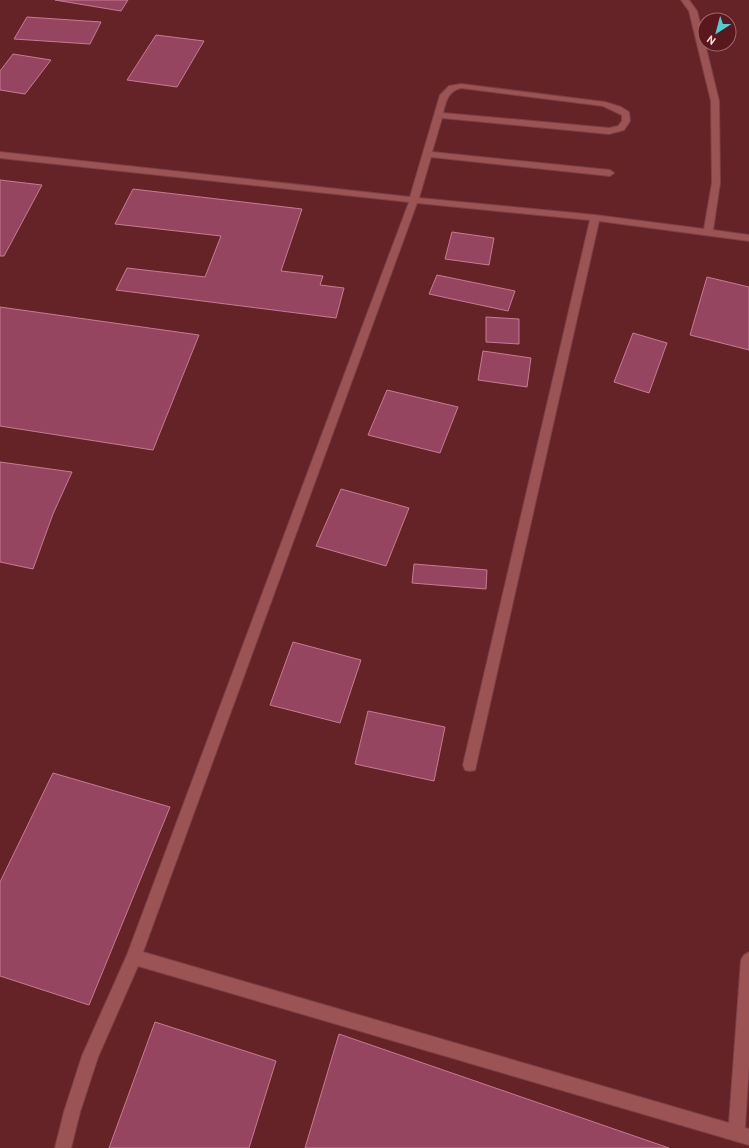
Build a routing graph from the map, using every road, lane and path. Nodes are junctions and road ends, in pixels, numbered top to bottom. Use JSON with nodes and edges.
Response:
{"nodes":[{"id":1,"x":685,"y":0,"type":"edge"},
{"id":2,"x":439,"y":115,"type":"junction"},
{"id":3,"x":427,"y":154,"type":"junction"},
{"id":4,"x":0,"y":155,"type":"edge"},
{"id":5,"x":610,"y":173,"type":"dead end"},
{"id":6,"x":414,"y":200,"type":"junction"},
{"id":7,"x":595,"y":218,"type":"junction"},
{"id":8,"x":708,"y":232,"type":"junction"},
{"id":9,"x":749,"y":238,"type":"edge"},
{"id":10,"x":470,"y":765,"type":"dead end"},
{"id":11,"x":134,"y":956,"type":"junction"},
{"id":12,"x":749,"y":960,"type":"edge"},
{"id":13,"x":742,"y":1135,"type":"edge"},
{"id":14,"x":63,"y":1148,"type":"edge"}],
"edges":[{"from":1,"to":8,"type":"lane"},
{"from":2,"to":2,"type":"lane"},
{"from":2,"to":3,"type":"lane"},
{"from":3,"to":5,"type":"lane"},
{"from":3,"to":6,"type":"lane"},
{"from":4,"to":6,"type":"lane"},
{"from":6,"to":7,"type":"lane"},
{"from":6,"to":11,"type":"lane"},
{"from":7,"to":8,"type":"lane"},
{"from":7,"to":10,"type":"lane"},
{"from":8,"to":9,"type":"lane"},
{"from":11,"to":13,"type":"lane"},
{"from":11,"to":14,"type":"lane"},
{"from":12,"to":13,"type":"lane"}]}
